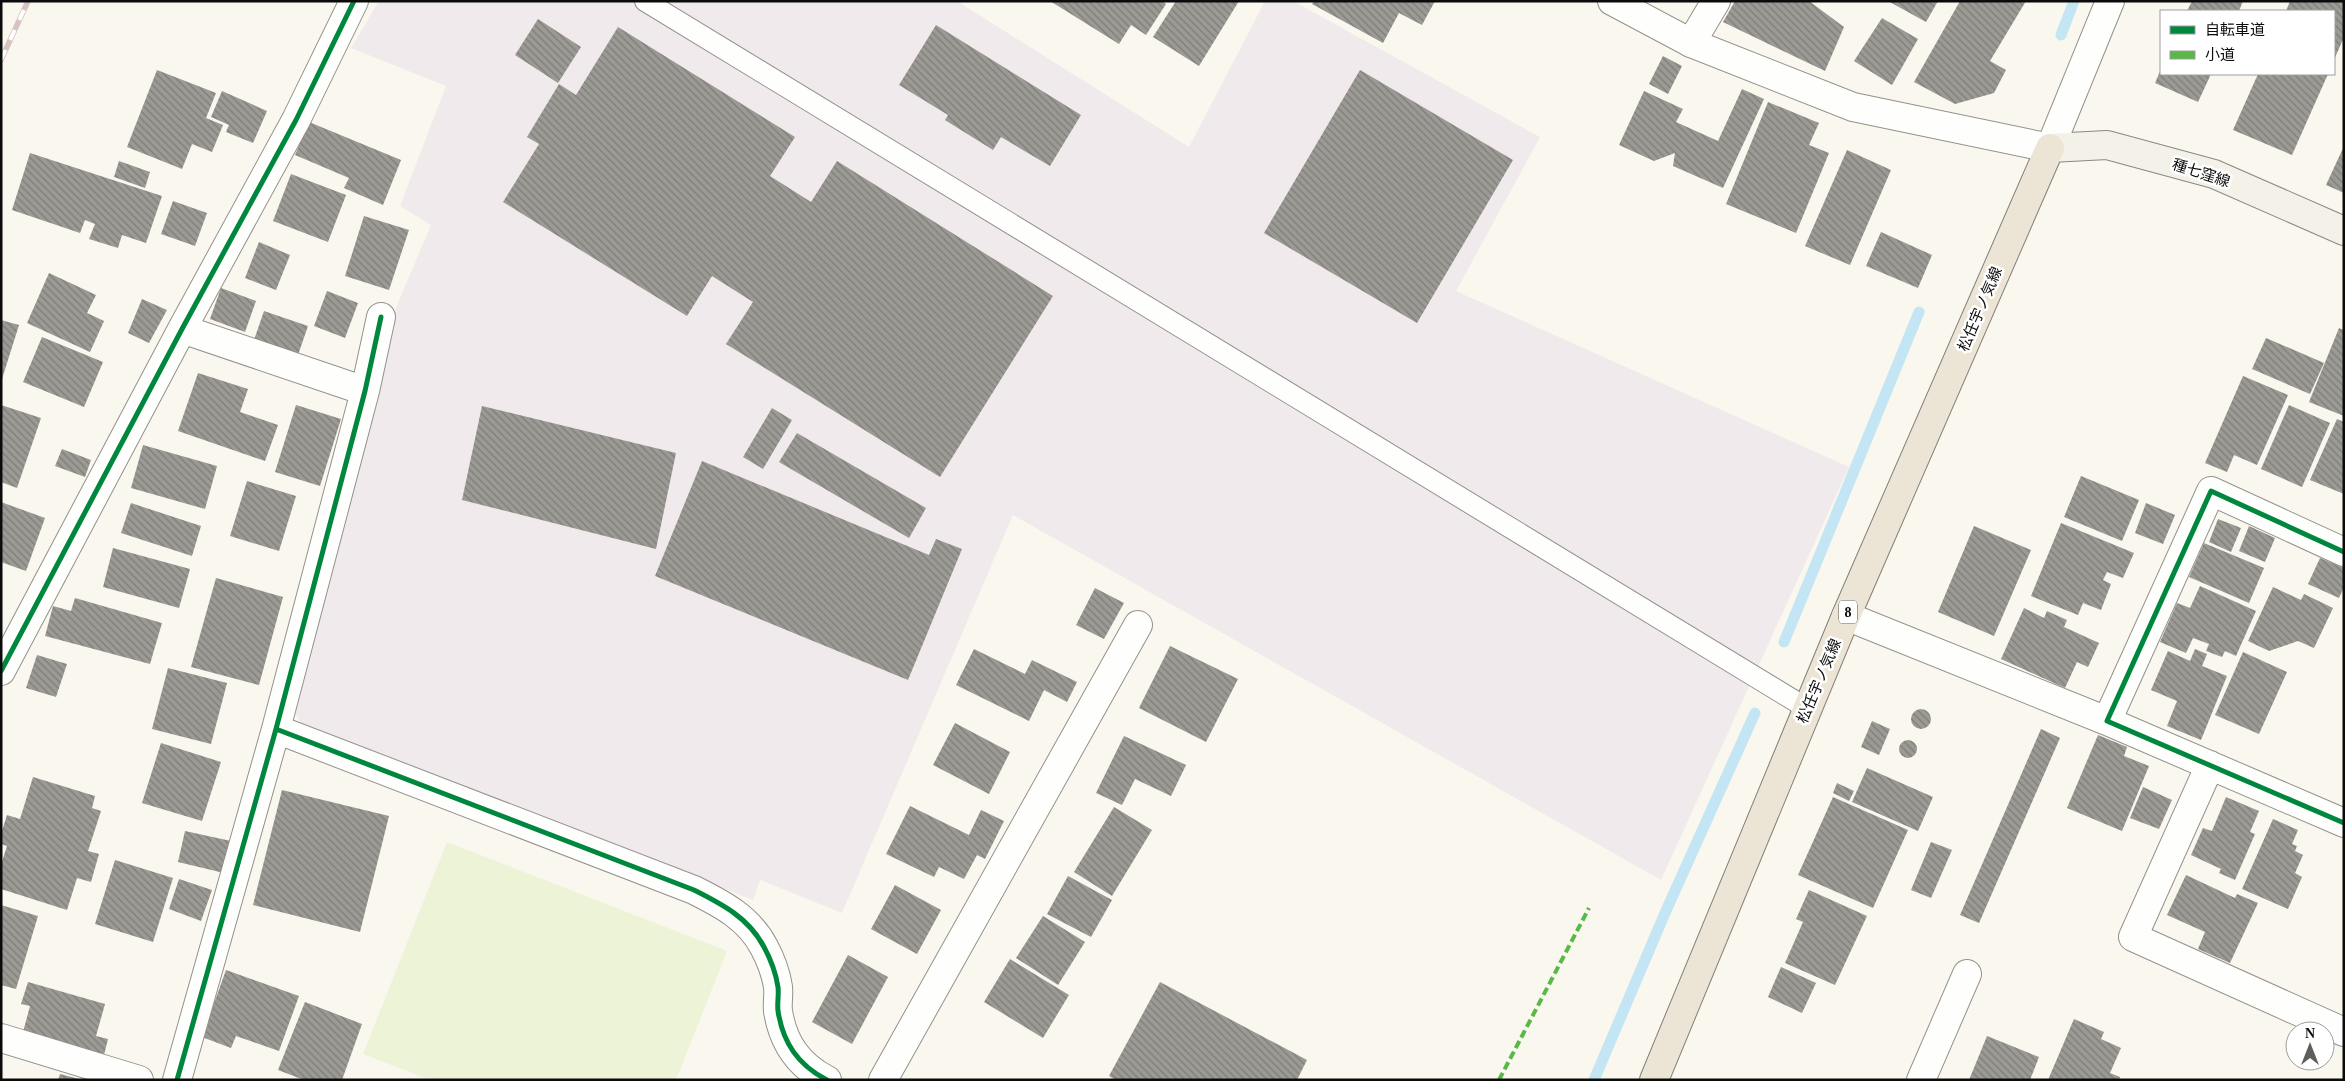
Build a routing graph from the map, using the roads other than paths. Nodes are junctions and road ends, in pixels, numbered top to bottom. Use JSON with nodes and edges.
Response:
{"nodes":[{"id":1,"x":354,"y":1,"type":"edge"},
{"id":2,"x":645,"y":1,"type":"edge"},
{"id":3,"x":1612,"y":1,"type":"edge"},
{"id":4,"x":1716,"y":1,"type":"edge"},
{"id":5,"x":2110,"y":1,"type":"edge"},
{"id":6,"x":1691,"y":43,"type":"junction"},
{"id":7,"x":2050,"y":148,"type":"junction"},
{"id":8,"x":2344,"y":231,"type":"edge"},
{"id":9,"x":382,"y":317,"type":"dead end"},
{"id":10,"x":182,"y":329,"type":"junction"},
{"id":11,"x":366,"y":391,"type":"junction"},
{"id":12,"x":2344,"y":552,"type":"edge"},
{"id":13,"x":1846,"y":616,"type":"junction"},
{"id":14,"x":1138,"y":624,"type":"dead end"},
{"id":15,"x":1,"y":672,"type":"edge"},
{"id":16,"x":1808,"y":709,"type":"junction"},
{"id":17,"x":2107,"y":721,"type":"junction"},
{"id":18,"x":276,"y":729,"type":"junction"},
{"id":19,"x":2210,"y":765,"type":"junction"},
{"id":20,"x":2344,"y":823,"type":"edge"},
{"id":21,"x":1967,"y":974,"type":"dead end"},
{"id":22,"x":2344,"y":1032,"type":"edge"},
{"id":23,"x":1,"y":1038,"type":"edge"},
{"id":24,"x":139,"y":1080,"type":"edge"},
{"id":25,"x":176,"y":1080,"type":"edge"},
{"id":26,"x":827,"y":1080,"type":"edge"},
{"id":27,"x":883,"y":1080,"type":"edge"},
{"id":28,"x":1654,"y":1080,"type":"edge"},
{"id":29,"x":1922,"y":1080,"type":"edge"}],
"edges":[{"from":1,"to":10,"type":"street"},
{"from":2,"to":16,"type":"lane"},
{"from":3,"to":6,"type":"street"},
{"from":4,"to":6,"type":"street"},
{"from":5,"to":7,"type":"street"},
{"from":6,"to":7,"type":"street"},
{"from":7,"to":8,"type":"main road","name":"種七窪線"},
{"from":7,"to":13,"type":"main road","name":"松任宇ノ気線","number":"8"},
{"from":9,"to":11,"type":"street"},
{"from":10,"to":11,"type":"street"},
{"from":10,"to":15,"type":"street"},
{"from":11,"to":18,"type":"street"},
{"from":12,"to":17,"type":"street"},
{"from":13,"to":16,"type":"main road","name":"松任宇ノ気線","number":"8"},
{"from":13,"to":17,"type":"street"},
{"from":14,"to":27,"type":"street"},
{"from":16,"to":28,"type":"main road","name":"松任宇ノ気線","number":"8"},
{"from":17,"to":19,"type":"street"},
{"from":18,"to":25,"type":"street"},
{"from":18,"to":26,"type":"street"},
{"from":19,"to":20,"type":"street"},
{"from":19,"to":22,"type":"street"},
{"from":21,"to":29,"type":"street"},
{"from":23,"to":24,"type":"street"}]}
